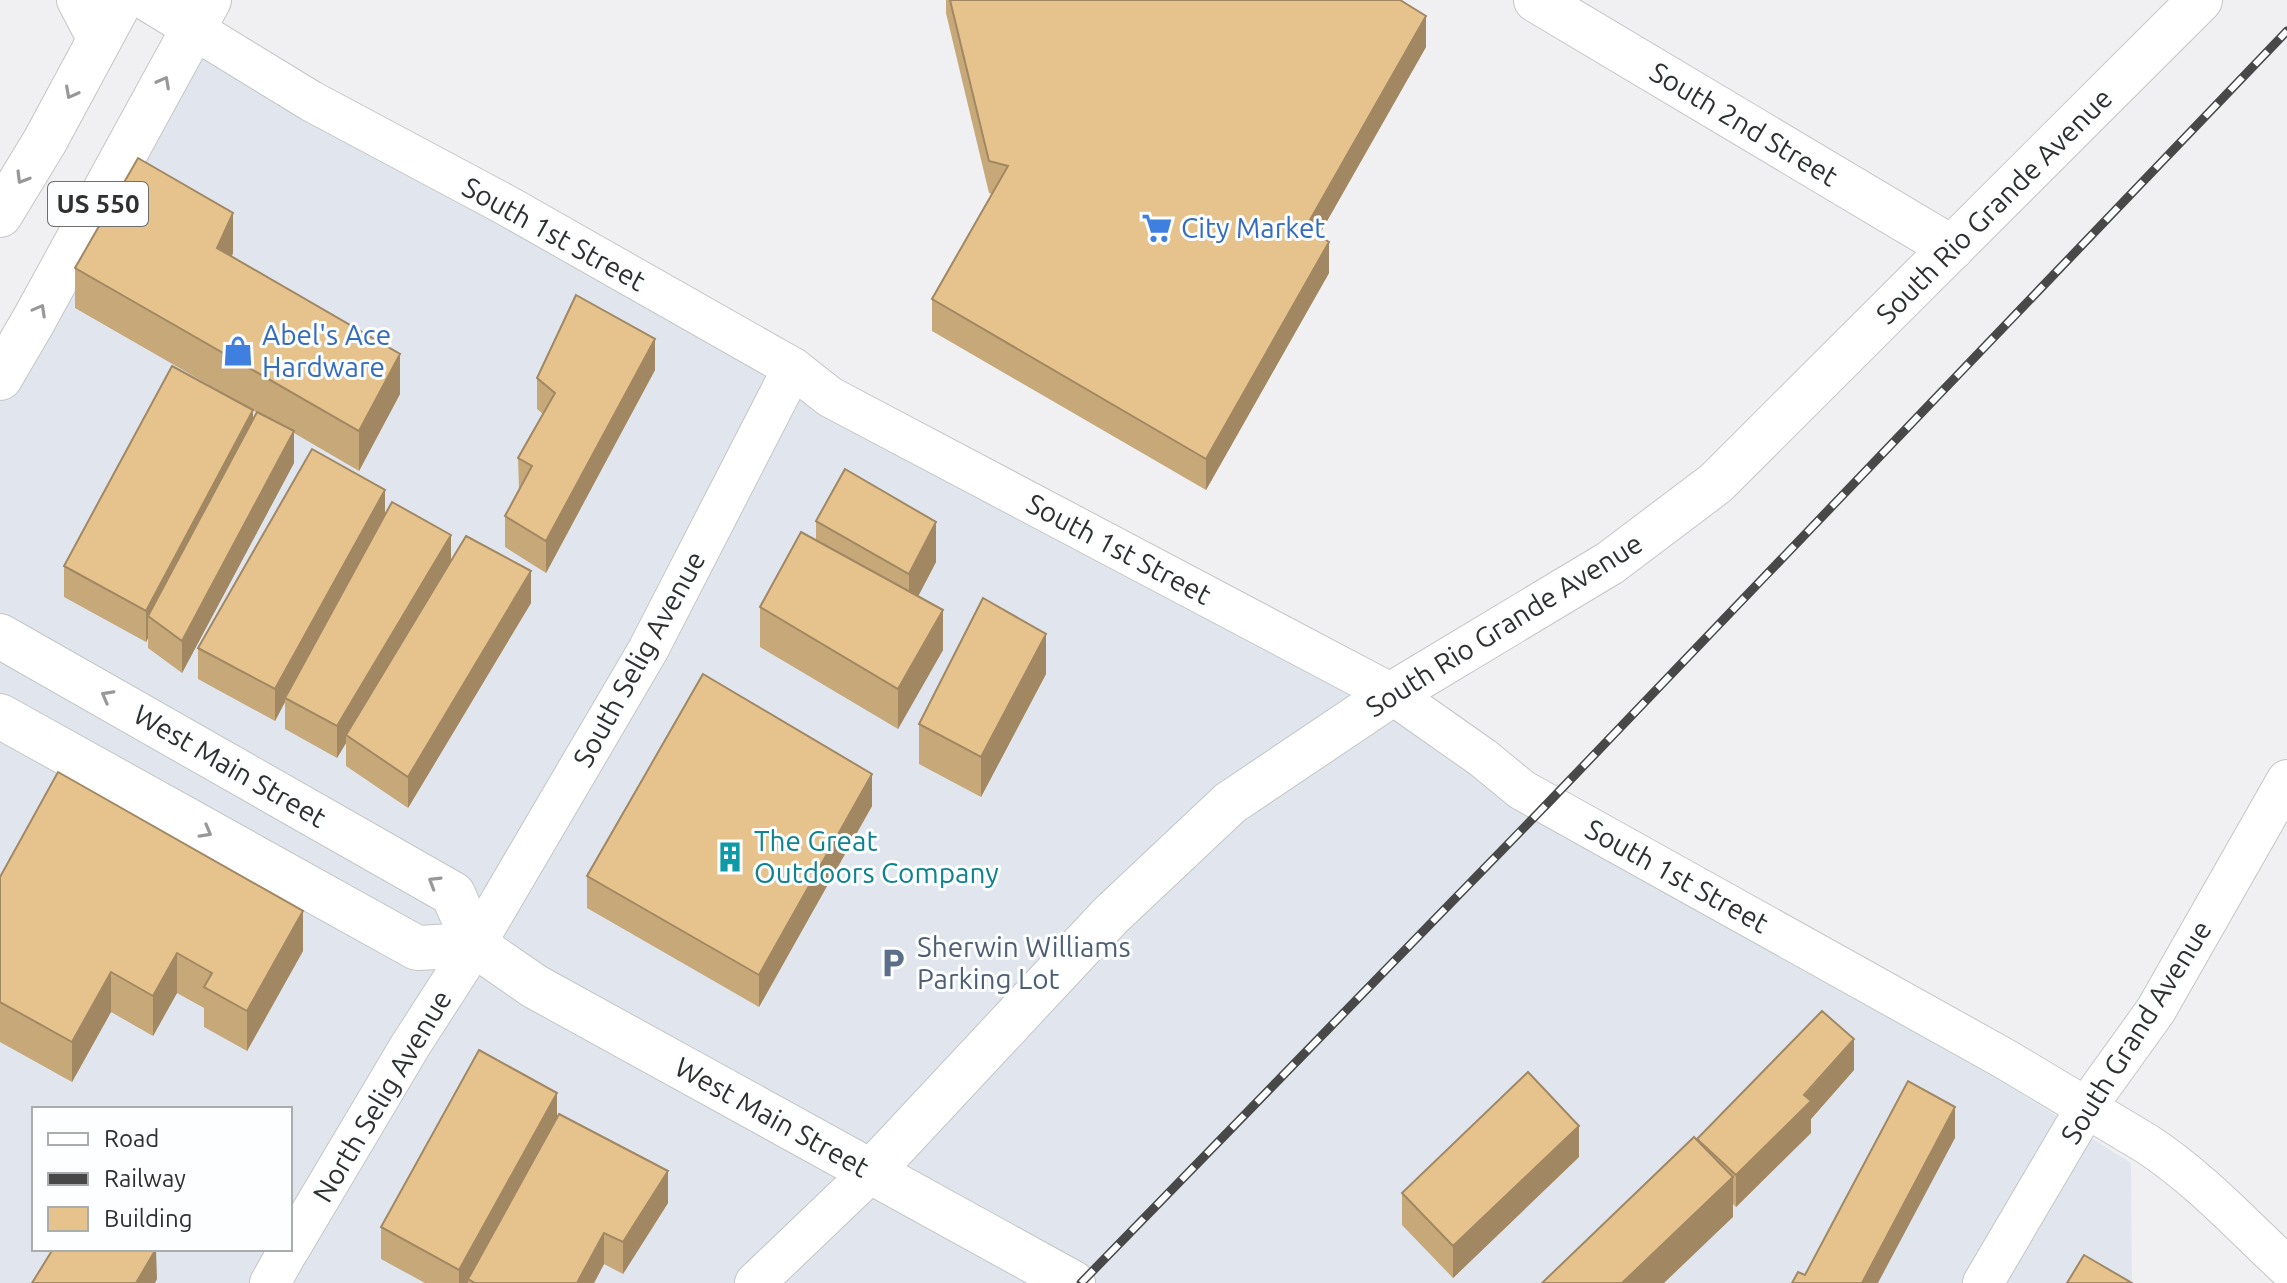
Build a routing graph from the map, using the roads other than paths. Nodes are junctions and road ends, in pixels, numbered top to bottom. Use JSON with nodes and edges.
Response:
{"nodes":[{"id":1,"x":77,"y":0,"type":"edge"},
{"id":2,"x":121,"y":0,"type":"edge"},
{"id":3,"x":146,"y":0,"type":"edge"},
{"id":4,"x":1536,"y":0,"type":"edge"},
{"id":5,"x":2200,"y":0,"type":"edge"},
{"id":6,"x":200,"y":15,"type":"edge"},
{"id":7,"x":99,"y":42,"type":"junction"},
{"id":8,"x":0,"y":215,"type":"edge"},
{"id":9,"x":1952,"y":248,"type":"junction"},
{"id":10,"x":793,"y":368,"type":"junction"},
{"id":11,"x":0,"y":378,"type":"edge"},
{"id":12,"x":0,"y":636,"type":"edge"},
{"id":13,"x":1392,"y":694,"type":"junction"},
{"id":14,"x":0,"y":716,"type":"edge"},
{"id":15,"x":2287,"y":780,"type":"edge"},
{"id":16,"x":475,"y":945,"type":"junction"},
{"id":17,"x":2087,"y":1106,"type":"junction"},
{"id":18,"x":870,"y":1173,"type":"junction"},
{"id":19,"x":292,"y":1245,"type":"edge"},
{"id":20,"x":288,"y":1251,"type":"edge"},
{"id":21,"x":2287,"y":1267,"type":"edge"},
{"id":22,"x":270,"y":1283,"type":"edge"},
{"id":23,"x":755,"y":1283,"type":"edge"},
{"id":24,"x":1073,"y":1283,"type":"edge"},
{"id":25,"x":1983,"y":1283,"type":"edge"}],
"edges":[{"from":1,"to":7,"type":"street"},
{"from":2,"to":7,"type":"main road","number":"US 550"},
{"from":3,"to":6,"type":"street","name":"South 1st Street"},
{"from":4,"to":9,"type":"main road","name":"South 2nd Street"},
{"from":5,"to":9,"type":"main road","name":"South Rio Grande Avenue"},
{"from":6,"to":10,"type":"street","name":"South 1st Street"},
{"from":11,"to":6,"type":"main road","number":"US 550","one_way":true},
{"from":7,"to":8,"type":"main road","number":"US 550","one_way":true},
{"from":9,"to":13,"type":"main road","name":"South Rio Grande Avenue"},
{"from":10,"to":13,"type":"street","name":"South 1st Street"},
{"from":10,"to":16,"type":"street","name":"South Selig Avenue"},
{"from":16,"to":12,"type":"main road","name":"West Main Street","one_way":true},
{"from":13,"to":17,"type":"street","name":"South 1st Street"},
{"from":13,"to":18,"type":"main road","name":"South Rio Grande Avenue"},
{"from":14,"to":16,"type":"main road","one_way":true},
{"from":15,"to":17,"type":"street","name":"South Grand Avenue"},
{"from":16,"to":18,"type":"main road","name":"West Main Street"},
{"from":16,"to":19,"type":"street","name":"North Selig Avenue"},
{"from":17,"to":21,"type":"street","name":"South 1st Street"},
{"from":17,"to":25,"type":"street","name":"South Grand Avenue"},
{"from":18,"to":23,"type":"street"},
{"from":18,"to":24,"type":"main road","name":"West Main Street"},
{"from":20,"to":22,"type":"street","name":"North Selig Avenue"}]}
